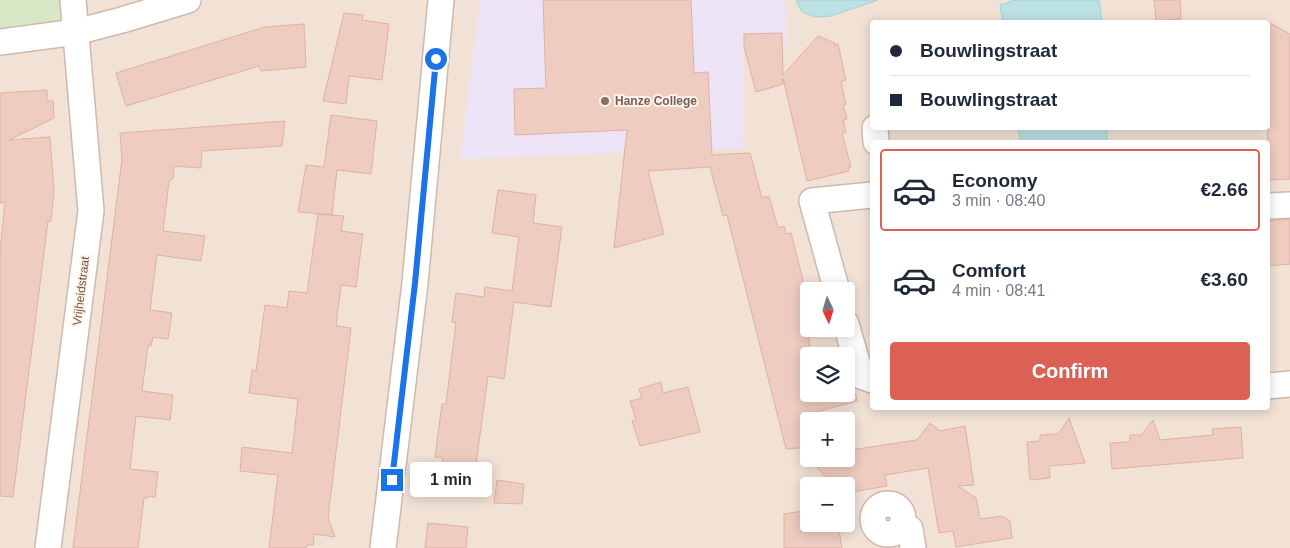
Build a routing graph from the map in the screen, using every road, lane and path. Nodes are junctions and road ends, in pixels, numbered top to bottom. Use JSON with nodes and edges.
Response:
{"nodes":[{"id":1,"x":73,"y":0,"type":"edge"},
{"id":2,"x":188,"y":0,"type":"edge"},
{"id":3,"x":441,"y":0,"type":"edge"},
{"id":4,"x":76,"y":32,"type":"junction"},
{"id":5,"x":0,"y":42,"type":"edge"},
{"id":6,"x":870,"y":196,"type":"edge"},
{"id":7,"x":1290,"y":205,"type":"edge"},
{"id":8,"x":1270,"y":206,"type":"edge"},
{"id":9,"x":834,"y":282,"type":"edge"},
{"id":10,"x":850,"y":338,"type":"edge"},
{"id":11,"x":870,"y":379,"type":"edge"},
{"id":12,"x":1290,"y":384,"type":"edge"},
{"id":13,"x":1270,"y":386,"type":"edge"},
{"id":14,"x":902,"y":526,"type":"dead end"},
{"id":15,"x":48,"y":548,"type":"edge"},
{"id":16,"x":383,"y":548,"type":"edge"},
{"id":17,"x":913,"y":548,"type":"edge"}],
"edges":[{"from":1,"to":4,"type":"street","name":"Vrijheidstraat"},
{"from":2,"to":4,"type":"street"},
{"from":3,"to":16,"type":"street"},
{"from":4,"to":5,"type":"street"},
{"from":4,"to":15,"type":"street","name":"Vrijheidstraat"},
{"from":6,"to":9,"type":"street"},
{"from":7,"to":8,"type":"street"},
{"from":10,"to":11,"type":"street"},
{"from":12,"to":13,"type":"street"},
{"from":14,"to":17,"type":"street"}]}
